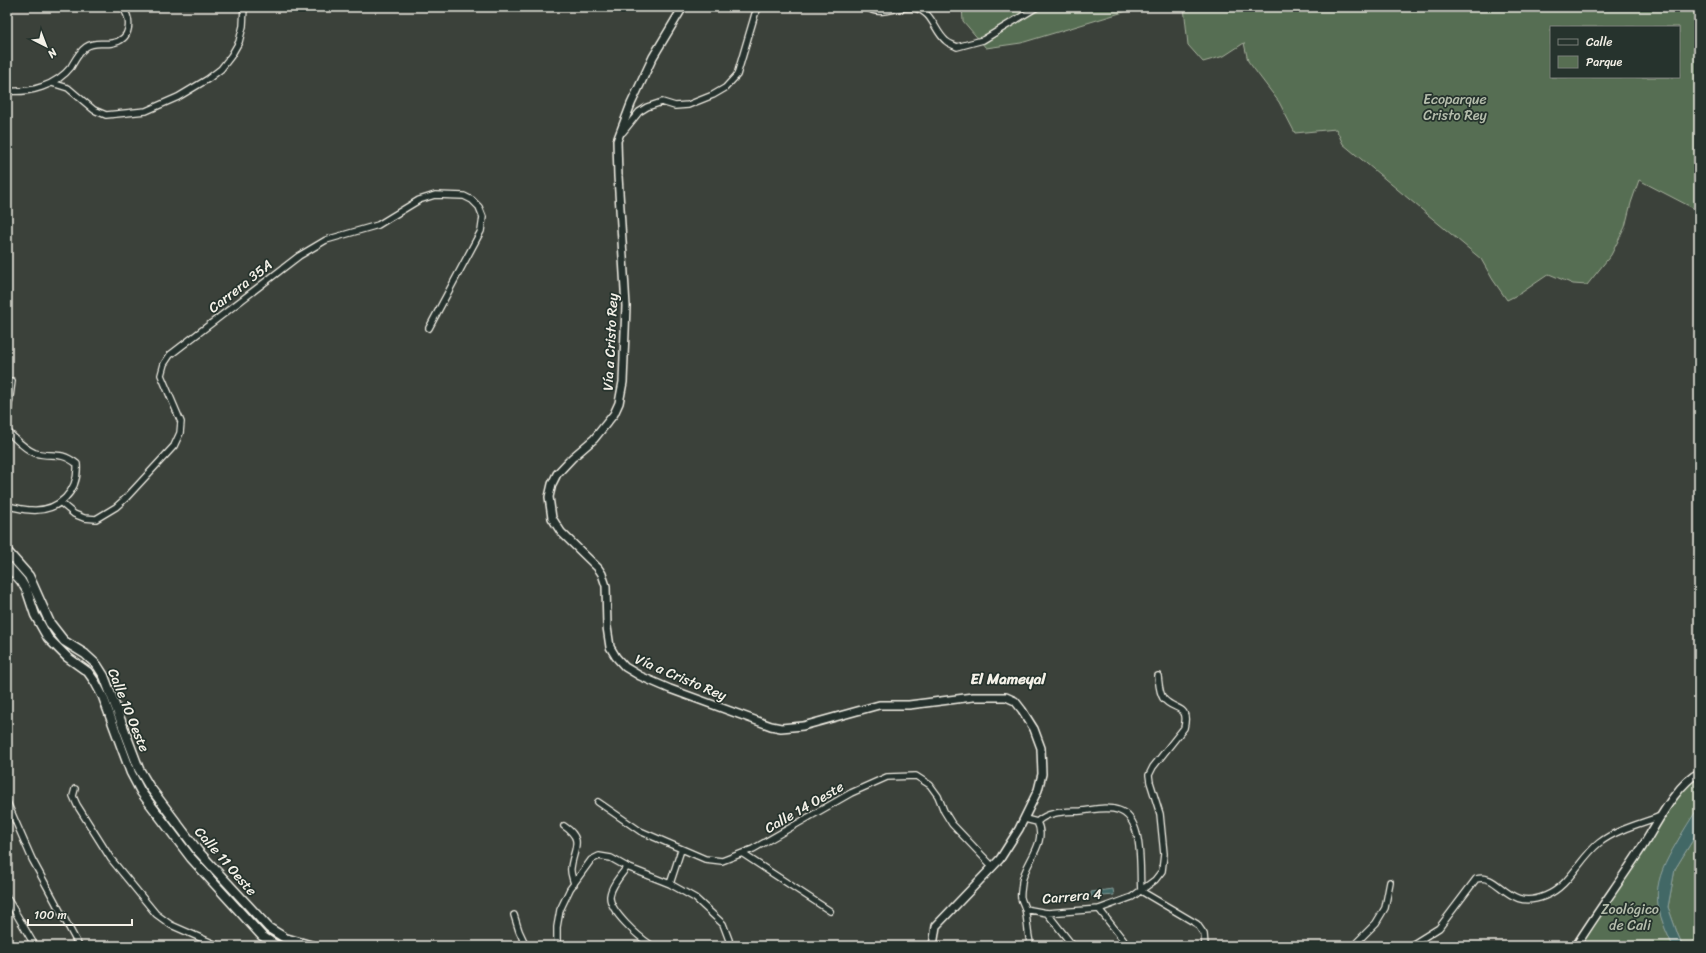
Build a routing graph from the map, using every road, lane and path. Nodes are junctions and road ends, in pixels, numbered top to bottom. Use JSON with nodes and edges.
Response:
{"nodes":[{"id":1,"x":122,"y":7,"type":"edge"},
{"id":2,"x":244,"y":7,"type":"edge"},
{"id":3,"x":683,"y":7,"type":"edge"},
{"id":4,"x":759,"y":7,"type":"edge"},
{"id":5,"x":867,"y":7,"type":"edge"},
{"id":6,"x":1037,"y":7,"type":"edge"},
{"id":7,"x":52,"y":83,"type":"junction"},
{"id":8,"x":7,"y":91,"type":"edge"},
{"id":9,"x":618,"y":139,"type":"junction"},
{"id":10,"x":429,"y":328,"type":"dead end"},
{"id":11,"x":12,"y":381,"type":"dead end"},
{"id":12,"x":7,"y":418,"type":"edge"},
{"id":13,"x":7,"y":431,"type":"edge"},
{"id":14,"x":61,"y":503,"type":"junction"},
{"id":15,"x":7,"y":506,"type":"edge"},
{"id":16,"x":7,"y":551,"type":"edge"},
{"id":17,"x":7,"y":565,"type":"edge"},
{"id":18,"x":1158,"y":676,"type":"dead end"},
{"id":19,"x":139,"y":769,"type":"joint"},
{"id":20,"x":131,"y":773,"type":"joint"},
{"id":21,"x":1699,"y":773,"type":"edge"},
{"id":22,"x":75,"y":789,"type":"dead end"},
{"id":23,"x":598,"y":802,"type":"dead end"},
{"id":24,"x":7,"y":805,"type":"edge"},
{"id":25,"x":1661,"y":816,"type":"junction"},
{"id":26,"x":1025,"y":819,"type":"junction"},
{"id":27,"x":1037,"y":822,"type":"junction"},
{"id":28,"x":564,"y":826,"type":"dead end"},
{"id":29,"x":681,"y":850,"type":"junction"},
{"id":30,"x":743,"y":854,"type":"junction"},
{"id":31,"x":627,"y":867,"type":"junction"},
{"id":32,"x":993,"y":867,"type":"junction"},
{"id":33,"x":1390,"y":882,"type":"dead end"},
{"id":34,"x":574,"y":884,"type":"junction"},
{"id":35,"x":670,"y":884,"type":"junction"},
{"id":36,"x":1141,"y":891,"type":"junction"},
{"id":37,"x":7,"y":898,"type":"edge"},
{"id":38,"x":1025,"y":909,"type":"junction"},
{"id":39,"x":1099,"y":909,"type":"junction"},
{"id":40,"x":830,"y":911,"type":"dead end"},
{"id":41,"x":1047,"y":913,"type":"junction"},
{"id":42,"x":514,"y":915,"type":"dead end"},
{"id":43,"x":729,"y":940,"type":"dead end"},
{"id":44,"x":651,"y":945,"type":"dead end"},
{"id":45,"x":35,"y":946,"type":"edge"},
{"id":46,"x":79,"y":946,"type":"edge"},
{"id":47,"x":219,"y":946,"type":"edge"},
{"id":48,"x":277,"y":946,"type":"edge"},
{"id":49,"x":313,"y":946,"type":"edge"},
{"id":50,"x":526,"y":946,"type":"edge"},
{"id":51,"x":557,"y":946,"type":"edge"},
{"id":52,"x":933,"y":946,"type":"edge"},
{"id":53,"x":1031,"y":946,"type":"edge"},
{"id":54,"x":1073,"y":946,"type":"edge"},
{"id":55,"x":1128,"y":946,"type":"edge"},
{"id":56,"x":1206,"y":946,"type":"edge"},
{"id":57,"x":1353,"y":946,"type":"edge"},
{"id":58,"x":1410,"y":946,"type":"edge"},
{"id":59,"x":1576,"y":946,"type":"edge"}],
"edges":[{"from":1,"to":7,"type":"street"},
{"from":2,"to":7,"type":"street"},
{"from":3,"to":9,"type":"street","name":"Vía a Cristo Rey"},
{"from":4,"to":9,"type":"street"},
{"from":5,"to":6,"type":"street"},
{"from":7,"to":8,"type":"street"},
{"from":9,"to":26,"type":"street","name":"Vía a Cristo Rey"},
{"from":10,"to":14,"type":"street","name":"Carrera 35A"},
{"from":11,"to":12,"type":"street"},
{"from":13,"to":14,"type":"street"},
{"from":14,"to":15,"type":"street"},
{"from":16,"to":19,"type":"main road","name":"Calle 10 Oeste"},
{"from":17,"to":20,"type":"main road","name":"Calle 10 Oeste"},
{"from":18,"to":36,"type":"street","name":"Carrera 4"},
{"from":19,"to":49,"type":"main road","name":"Calle 11 Oeste"},
{"from":20,"to":48,"type":"main road","name":"Calle 11 Oeste"},
{"from":21,"to":25,"type":"street"},
{"from":22,"to":47,"type":"street"},
{"from":23,"to":29,"type":"street","name":"Calle 14 Oeste"},
{"from":24,"to":46,"type":"street"},
{"from":25,"to":58,"type":"street"},
{"from":25,"to":59,"type":"street"},
{"from":26,"to":27,"type":"street"},
{"from":26,"to":32,"type":"street","name":"Vía a Cristo Rey"},
{"from":27,"to":36,"type":"street"},
{"from":27,"to":38,"type":"street"},
{"from":28,"to":34,"type":"street"},
{"from":29,"to":30,"type":"street","name":"Calle 14 Oeste"},
{"from":29,"to":35,"type":"street"},
{"from":30,"to":32,"type":"street","name":"Calle 14 Oeste"},
{"from":30,"to":40,"type":"street"},
{"from":31,"to":34,"type":"street"},
{"from":31,"to":35,"type":"street"},
{"from":31,"to":44,"type":"street"},
{"from":32,"to":52,"type":"street","name":"Vía a Cristo Rey"},
{"from":33,"to":57,"type":"street"},
{"from":34,"to":51,"type":"street"},
{"from":35,"to":43,"type":"street"},
{"from":36,"to":39,"type":"street","name":"Carrera 4"},
{"from":36,"to":56,"type":"street"},
{"from":37,"to":45,"type":"street"},
{"from":38,"to":41,"type":"street","name":"Carrera 4"},
{"from":38,"to":53,"type":"street"},
{"from":39,"to":41,"type":"street","name":"Carrera 4"},
{"from":39,"to":55,"type":"street"},
{"from":41,"to":54,"type":"street"},
{"from":42,"to":50,"type":"street"}]}
